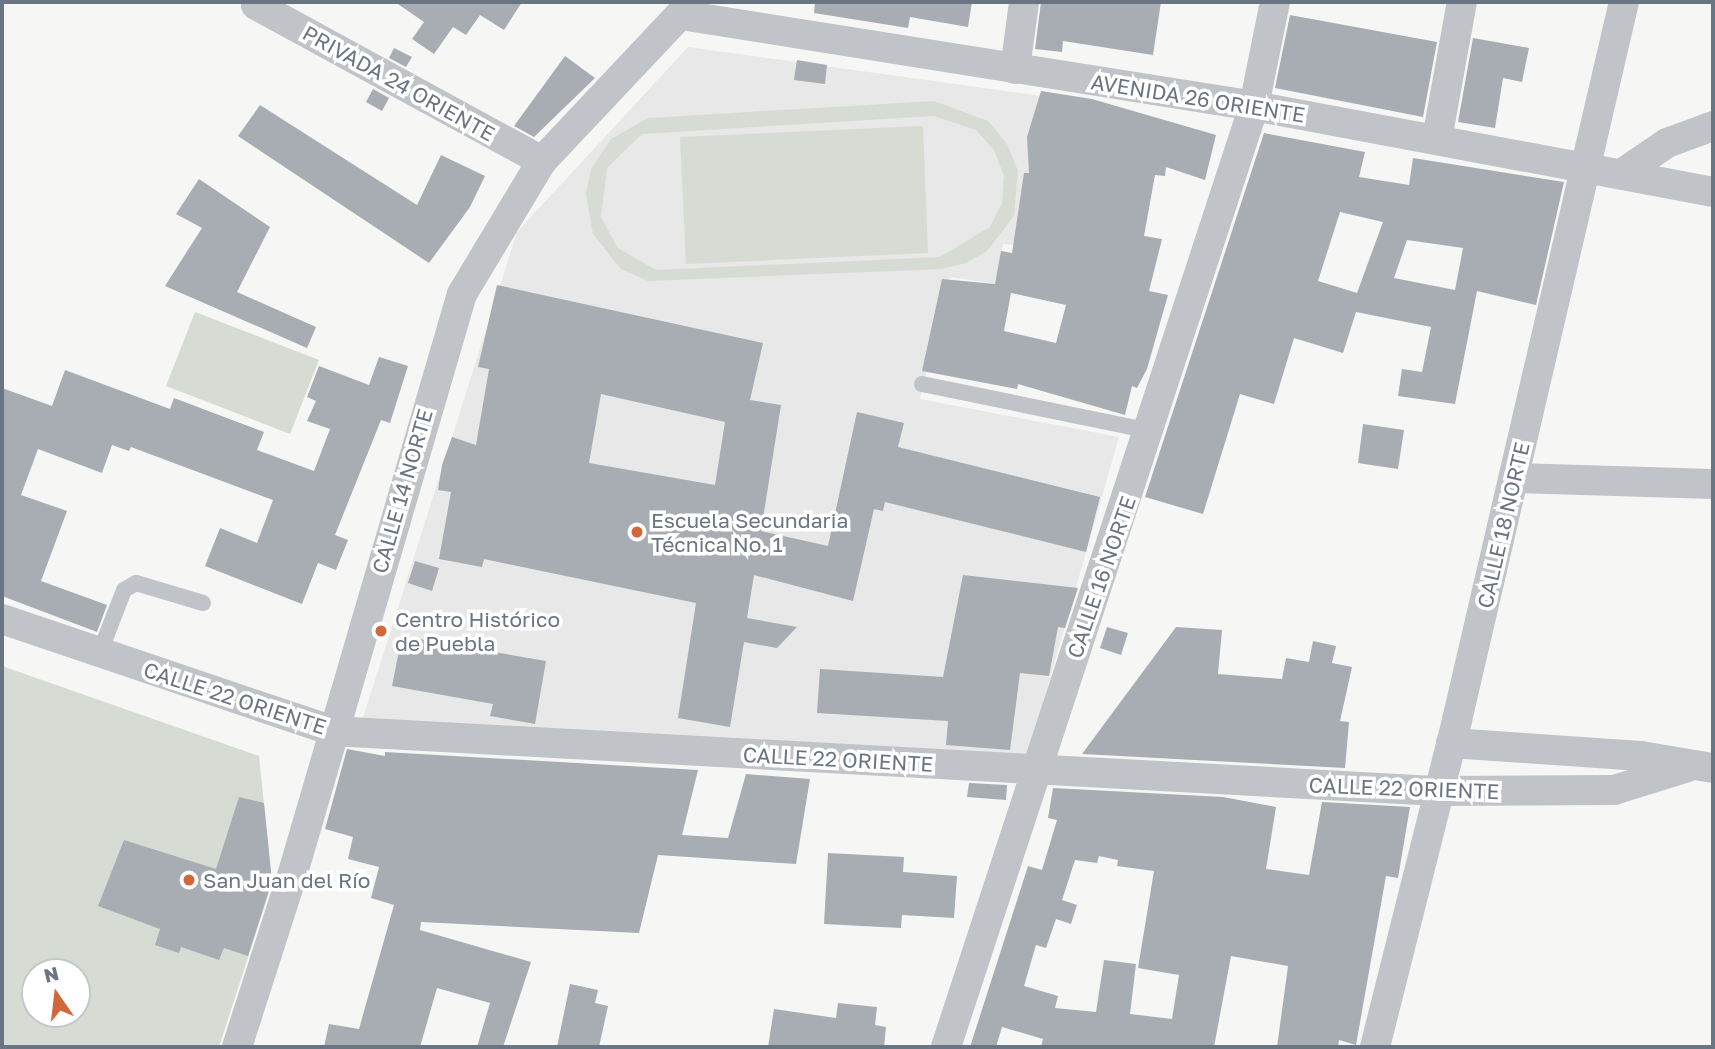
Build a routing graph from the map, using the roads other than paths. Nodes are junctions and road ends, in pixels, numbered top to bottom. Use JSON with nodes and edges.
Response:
{"nodes":[{"id":1,"x":1024,"y":2,"type":"edge"},
{"id":2,"x":1275,"y":2,"type":"edge"},
{"id":3,"x":1462,"y":2,"type":"edge"},
{"id":4,"x":1625,"y":2,"type":"edge"},
{"id":5,"x":256,"y":5,"type":"dead end"},
{"id":6,"x":687,"y":9,"type":"edge"},
{"id":7,"x":1015,"y":69,"type":"junction"},
{"id":8,"x":1254,"y":106,"type":"junction"},
{"id":9,"x":1713,"y":126,"type":"edge"},
{"id":10,"x":1437,"y":139,"type":"junction"},
{"id":11,"x":542,"y":160,"type":"junction"},
{"id":12,"x":1588,"y":168,"type":"junction"},
{"id":13,"x":1623,"y":173,"type":"junction"},
{"id":14,"x":1713,"y":191,"type":"edge"},
{"id":15,"x":922,"y":384,"type":"dead end"},
{"id":16,"x":1150,"y":431,"type":"junction"},
{"id":17,"x":1514,"y":478,"type":"junction"},
{"id":18,"x":1713,"y":484,"type":"edge"},
{"id":19,"x":203,"y":603,"type":"dead end"},
{"id":20,"x":2,"y":619,"type":"edge"},
{"id":21,"x":100,"y":652,"type":"junction"},
{"id":22,"x":332,"y":731,"type":"junction"},
{"id":23,"x":1451,"y":743,"type":"junction"},
{"id":24,"x":1701,"y":768,"type":"edge"},
{"id":25,"x":1036,"y":770,"type":"junction"},
{"id":26,"x":1438,"y":792,"type":"junction"},
{"id":27,"x":237,"y":1047,"type":"edge"},
{"id":28,"x":946,"y":1047,"type":"edge"},
{"id":29,"x":1375,"y":1047,"type":"edge"}],
"edges":[{"from":1,"to":7,"type":"street"},
{"from":2,"to":8,"type":"street","name":"CALLE 16 NORTE"},
{"from":3,"to":10,"type":"street"},
{"from":4,"to":12,"type":"street","name":"CALLE 18 NORTE"},
{"from":5,"to":11,"type":"street","name":"PRIVADA 24 ORIENTE"},
{"from":6,"to":7,"type":"street","name":"AVENIDA 26 ORIENTE"},
{"from":6,"to":11,"type":"street","name":"CALLE 14 NORTE"},
{"from":7,"to":8,"type":"street","name":"AVENIDA 26 ORIENTE"},
{"from":8,"to":10,"type":"street","name":"AVENIDA 26 ORIENTE"},
{"from":8,"to":16,"type":"street","name":"CALLE 16 NORTE"},
{"from":9,"to":13,"type":"street"},
{"from":10,"to":12,"type":"street","name":"AVENIDA 26 ORIENTE"},
{"from":11,"to":22,"type":"street","name":"CALLE 14 NORTE"},
{"from":12,"to":13,"type":"street","name":"AVENIDA 26 ORIENTE"},
{"from":12,"to":17,"type":"street","name":"CALLE 18 NORTE"},
{"from":13,"to":14,"type":"street","name":"AVENIDA 26 ORIENTE"},
{"from":15,"to":16,"type":"lane"},
{"from":16,"to":25,"type":"street","name":"CALLE 16 NORTE"},
{"from":17,"to":18,"type":"street"},
{"from":17,"to":23,"type":"street","name":"CALLE 18 NORTE"},
{"from":19,"to":21,"type":"lane"},
{"from":20,"to":21,"type":"street","name":"CALLE 22 ORIENTE"},
{"from":21,"to":22,"type":"street","name":"CALLE 22 ORIENTE"},
{"from":22,"to":25,"type":"street","name":"CALLE 22 ORIENTE"},
{"from":22,"to":27,"type":"street","name":"CALLE 14 NORTE"},
{"from":23,"to":24,"type":"street","name":"CALLE 22 ORIENTE"},
{"from":23,"to":26,"type":"street","name":"CALLE 18 NORTE"},
{"from":24,"to":26,"type":"street","name":"CALLE 22 ORIENTE"},
{"from":25,"to":26,"type":"street","name":"CALLE 22 ORIENTE"},
{"from":25,"to":28,"type":"street","name":"CALLE 16 NORTE"},
{"from":26,"to":29,"type":"street","name":"CALLE 18 NORTE"}]}
